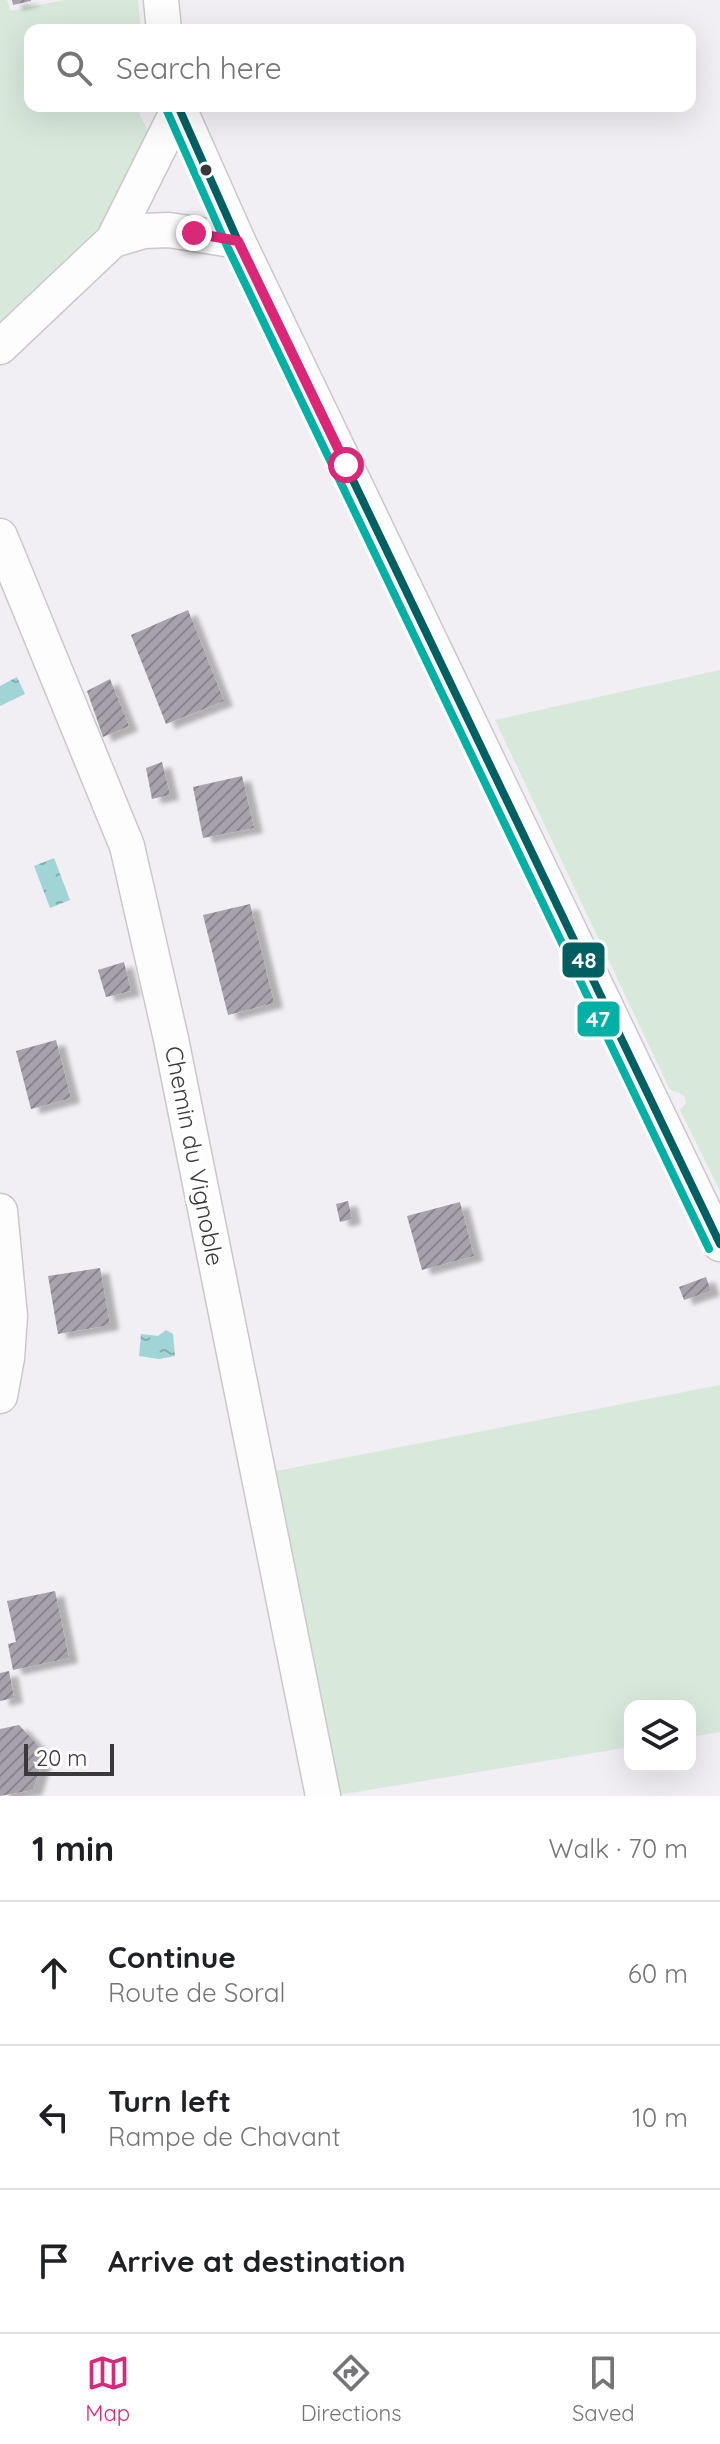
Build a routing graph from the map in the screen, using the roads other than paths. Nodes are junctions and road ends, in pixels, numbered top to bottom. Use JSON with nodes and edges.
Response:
{"nodes":[{"id":1,"x":161,"y":0,"type":"edge"},
{"id":2,"x":163,"y":24,"type":"edge"},
{"id":3,"x":177,"y":112,"type":"edge"},
{"id":4,"x":181,"y":112,"type":"edge"},
{"id":5,"x":113,"y":240,"type":"junction"},
{"id":6,"x":238,"y":241,"type":"junction"},
{"id":7,"x":0,"y":347,"type":"edge"},
{"id":8,"x":0,"y":536,"type":"edge"},
{"id":9,"x":0,"y":1211,"type":"edge"},
{"id":10,"x":720,"y":1244,"type":"edge"},
{"id":11,"x":0,"y":1396,"type":"edge"},
{"id":12,"x":323,"y":1796,"type":"edge"}],
"edges":[{"from":1,"to":2,"type":"street"},
{"from":3,"to":5,"type":"street"},
{"from":4,"to":6,"type":"street"},
{"from":5,"to":6,"type":"street"},
{"from":5,"to":7,"type":"street"},
{"from":6,"to":10,"type":"street"},
{"from":8,"to":12,"type":"street","name":"Chemin du Vignoble"},
{"from":9,"to":11,"type":"street"}]}
